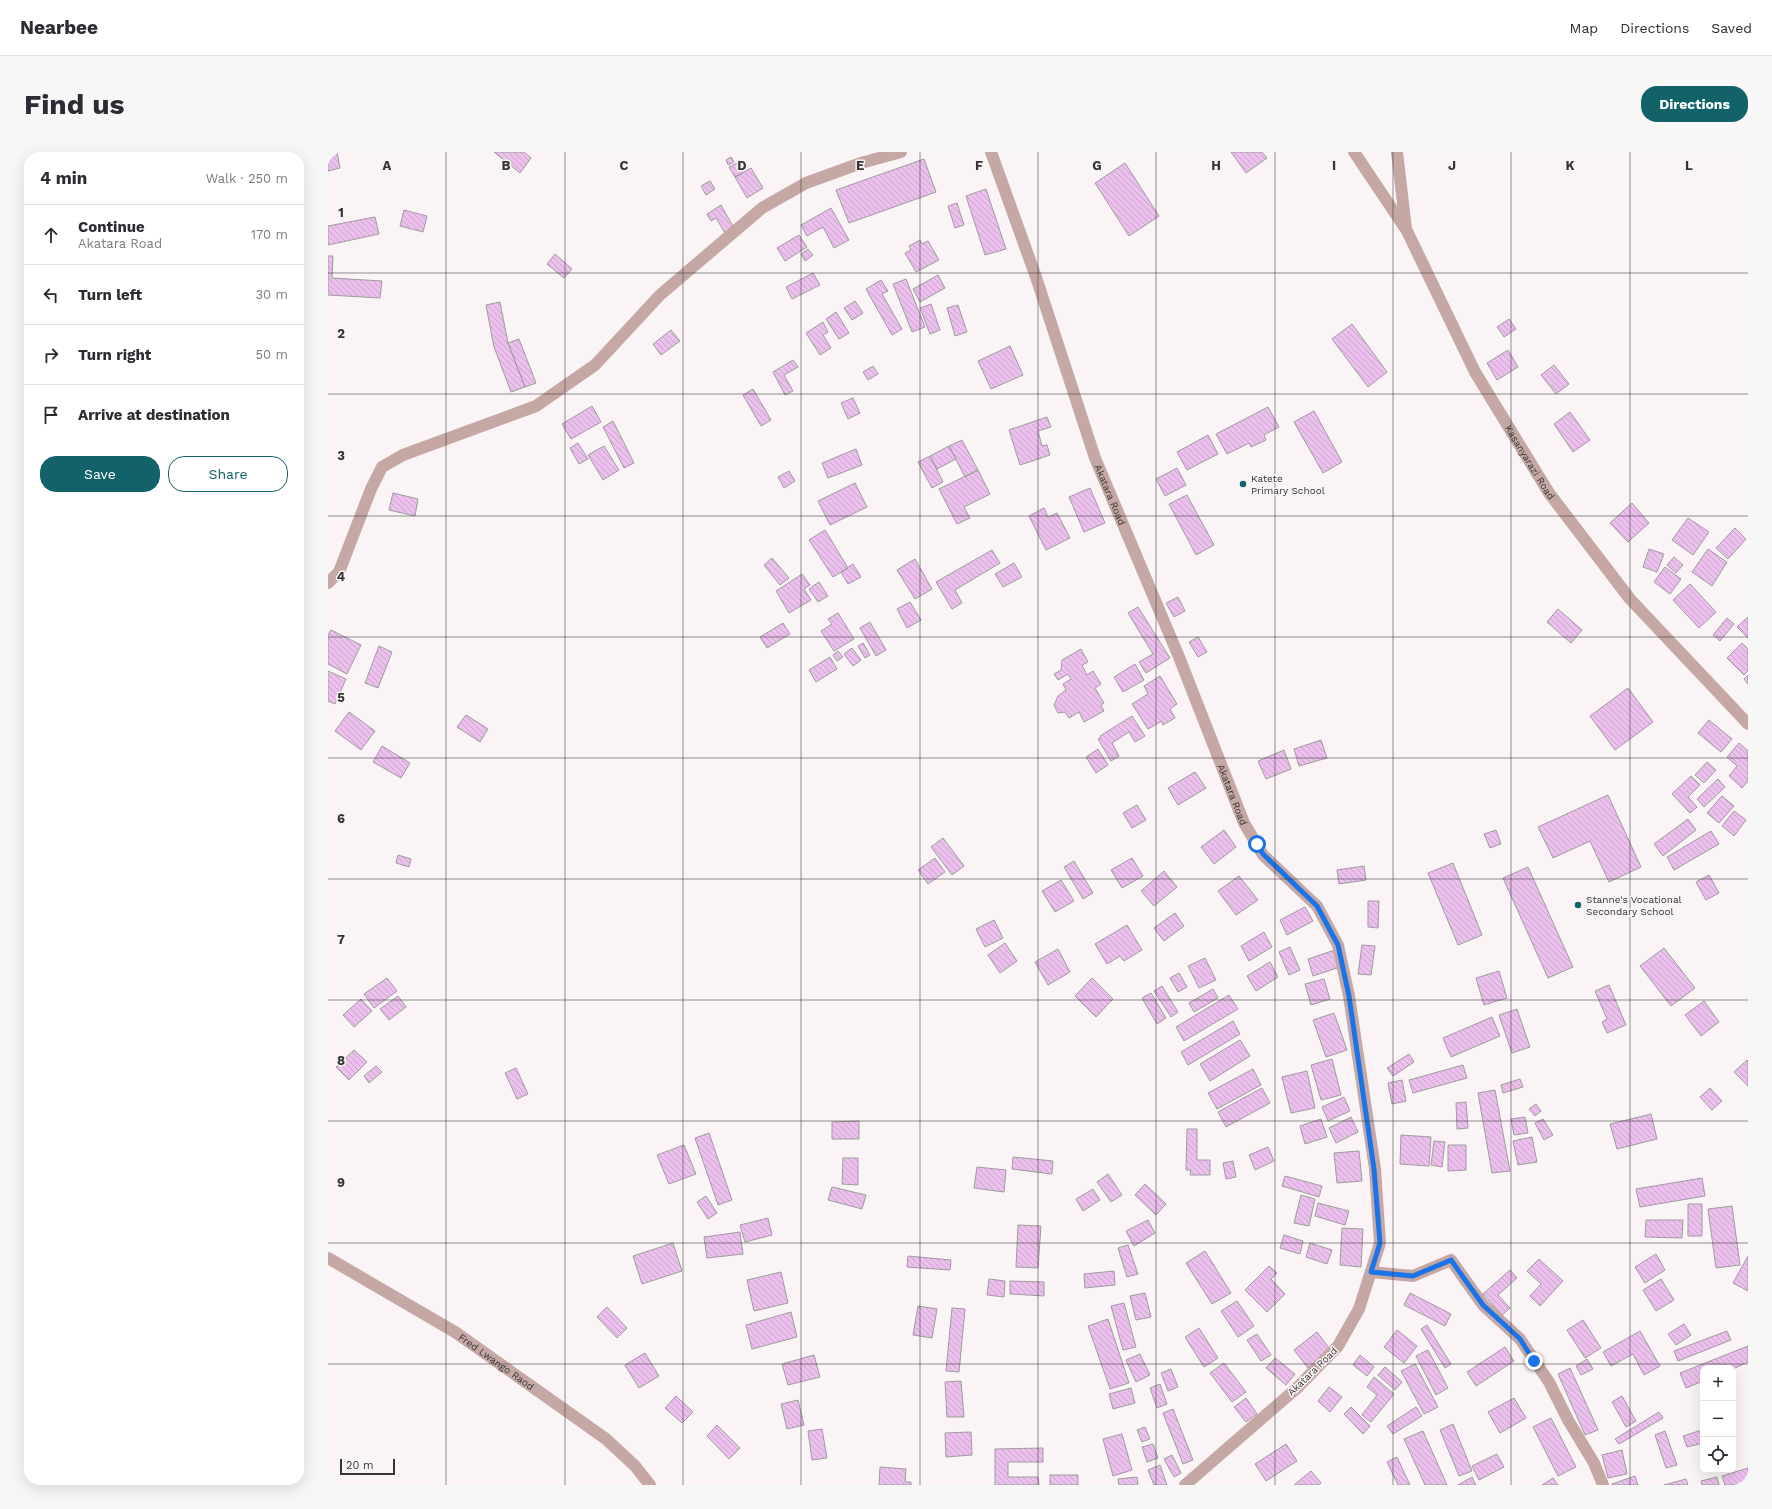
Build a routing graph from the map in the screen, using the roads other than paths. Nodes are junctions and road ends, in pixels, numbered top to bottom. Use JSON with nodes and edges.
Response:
{"nodes":[{"id":1,"x":901,"y":152,"type":"edge"},
{"id":2,"x":991,"y":152,"type":"edge"},
{"id":3,"x":1354,"y":152,"type":"edge"},
{"id":4,"x":1397,"y":152,"type":"edge"},
{"id":5,"x":1406,"y":229,"type":"junction"},
{"id":6,"x":328,"y":583,"type":"edge"},
{"id":7,"x":1748,"y":724,"type":"edge"},
{"id":8,"x":328,"y":1258,"type":"edge"},
{"id":9,"x":1371,"y":1272,"type":"junction"},
{"id":10,"x":650,"y":1485,"type":"edge"},
{"id":11,"x":1185,"y":1485,"type":"edge"},
{"id":12,"x":1603,"y":1485,"type":"edge"}],
"edges":[{"from":1,"to":6,"type":"street"},
{"from":2,"to":9,"type":"street","name":"Akatara Road"},
{"from":3,"to":5,"type":"street"},
{"from":4,"to":5,"type":"street","name":"Kasanyarazi Road"},
{"from":5,"to":7,"type":"street","name":"Kasanyarazi Road"},
{"from":8,"to":10,"type":"street","name":"Fred Lwango Raod"},
{"from":9,"to":11,"type":"street","name":"Akatara Road"},
{"from":9,"to":12,"type":"street"}]}
